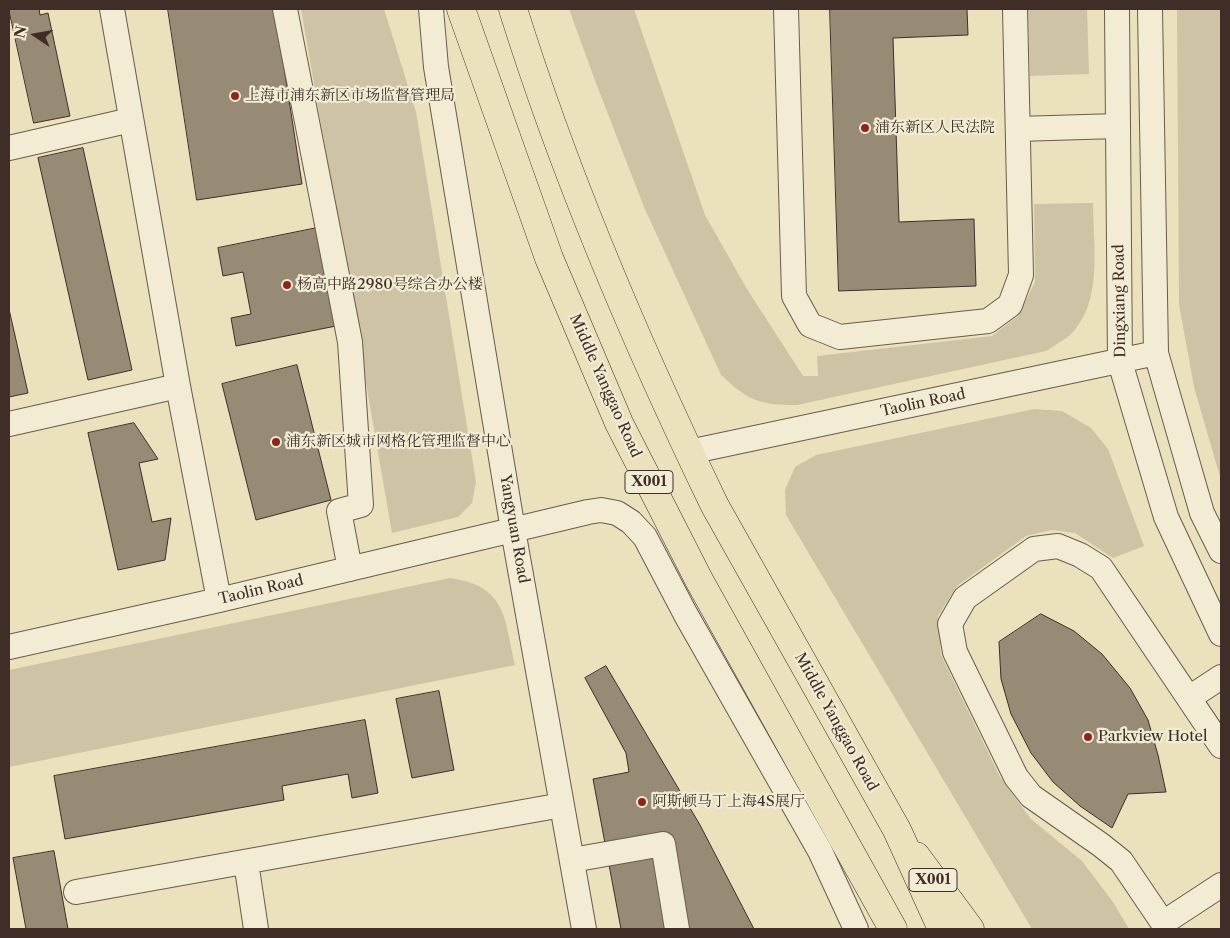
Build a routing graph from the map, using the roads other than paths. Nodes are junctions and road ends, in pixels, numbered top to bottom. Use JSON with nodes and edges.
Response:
{"nodes":[{"id":1,"x":112,"y":9,"type":"edge"},
{"id":2,"x":285,"y":9,"type":"edge"},
{"id":3,"x":431,"y":9,"type":"edge"},
{"id":4,"x":461,"y":9,"type":"edge"},
{"id":5,"x":513,"y":9,"type":"edge"},
{"id":6,"x":786,"y":9,"type":"edge"},
{"id":7,"x":1015,"y":9,"type":"edge"},
{"id":8,"x":1117,"y":9,"type":"edge"},
{"id":9,"x":1150,"y":9,"type":"edge"},
{"id":10,"x":131,"y":120,"type":"junction"},
{"id":11,"x":1117,"y":126,"type":"junction"},
{"id":12,"x":1018,"y":129,"type":"junction"},
{"id":13,"x":9,"y":148,"type":"edge"},
{"id":14,"x":1156,"y":354,"type":"junction"},
{"id":15,"x":1120,"y":362,"type":"junction"},
{"id":16,"x":178,"y":386,"type":"junction"},
{"id":17,"x":9,"y":424,"type":"edge"},
{"id":18,"x":689,"y":452,"type":"junction"},
{"id":19,"x":513,"y":530,"type":"junction"},
{"id":20,"x":1221,"y":551,"type":"edge"},
{"id":21,"x":350,"y":569,"type":"junction"},
{"id":22,"x":219,"y":600,"type":"junction"},
{"id":23,"x":1221,"y":634,"type":"edge"},
{"id":24,"x":9,"y":646,"type":"edge"},
{"id":25,"x":1221,"y":677,"type":"edge"},
{"id":26,"x":1189,"y":698,"type":"junction"},
{"id":27,"x":1221,"y":746,"type":"edge"},
{"id":28,"x":562,"y":805,"type":"junction"},
{"id":29,"x":897,"y":830,"type":"junction"},
{"id":30,"x":572,"y":860,"type":"junction"},
{"id":31,"x":246,"y":862,"type":"junction"},
{"id":32,"x":1221,"y":885,"type":"edge"},
{"id":33,"x":76,"y":892,"type":"dead end"},
{"id":34,"x":256,"y":929,"type":"edge"},
{"id":35,"x":584,"y":929,"type":"edge"},
{"id":36,"x":677,"y":929,"type":"edge"},
{"id":37,"x":856,"y":929,"type":"edge"},
{"id":38,"x":893,"y":929,"type":"edge"},
{"id":39,"x":942,"y":929,"type":"edge"},
{"id":40,"x":970,"y":929,"type":"edge"}],
"edges":[{"from":1,"to":10,"type":"street"},
{"from":2,"to":21,"type":"street"},
{"from":3,"to":19,"type":"street","name":"Yangyuan Road"},
{"from":4,"to":38,"type":"main road","name":"Middle Yanggao Road","number":"X001"},
{"from":5,"to":18,"type":"main road","name":"Middle Yanggao Road","number":"X001"},
{"from":6,"to":12,"type":"street"},
{"from":7,"to":12,"type":"street"},
{"from":8,"to":11,"type":"street","name":"Dingxiang Road"},
{"from":9,"to":14,"type":"street"},
{"from":10,"to":13,"type":"street"},
{"from":10,"to":16,"type":"street"},
{"from":11,"to":12,"type":"street"},
{"from":11,"to":15,"type":"street","name":"Dingxiang Road"},
{"from":14,"to":15,"type":"street","name":"Taolin Road"},
{"from":14,"to":20,"type":"street"},
{"from":15,"to":18,"type":"street","name":"Taolin Road"},
{"from":15,"to":23,"type":"street","name":"Dingxiang Road"},
{"from":16,"to":17,"type":"street"},
{"from":16,"to":22,"type":"street"},
{"from":18,"to":29,"type":"main road","name":"Middle Yanggao Road","number":"X001"},
{"from":19,"to":21,"type":"street","name":"Taolin Road"},
{"from":19,"to":28,"type":"street","name":"Yangyuan Road"},
{"from":19,"to":37,"type":"street","number":"X001"},
{"from":21,"to":22,"type":"street","name":"Taolin Road"},
{"from":22,"to":24,"type":"street","name":"Taolin Road"},
{"from":25,"to":26,"type":"street"},
{"from":26,"to":27,"type":"street"},
{"from":26,"to":32,"type":"street"},
{"from":28,"to":30,"type":"street","name":"Yangyuan Road"},
{"from":28,"to":31,"type":"street"},
{"from":29,"to":39,"type":"main road","name":"Middle Yanggao Road","number":"X001"},
{"from":29,"to":40,"type":"main road","name":"Middle Yanggao Road","number":"X001"},
{"from":30,"to":35,"type":"street","name":"Yangyuan Road"},
{"from":30,"to":36,"type":"street"},
{"from":31,"to":33,"type":"street"},
{"from":31,"to":34,"type":"street"}]}
